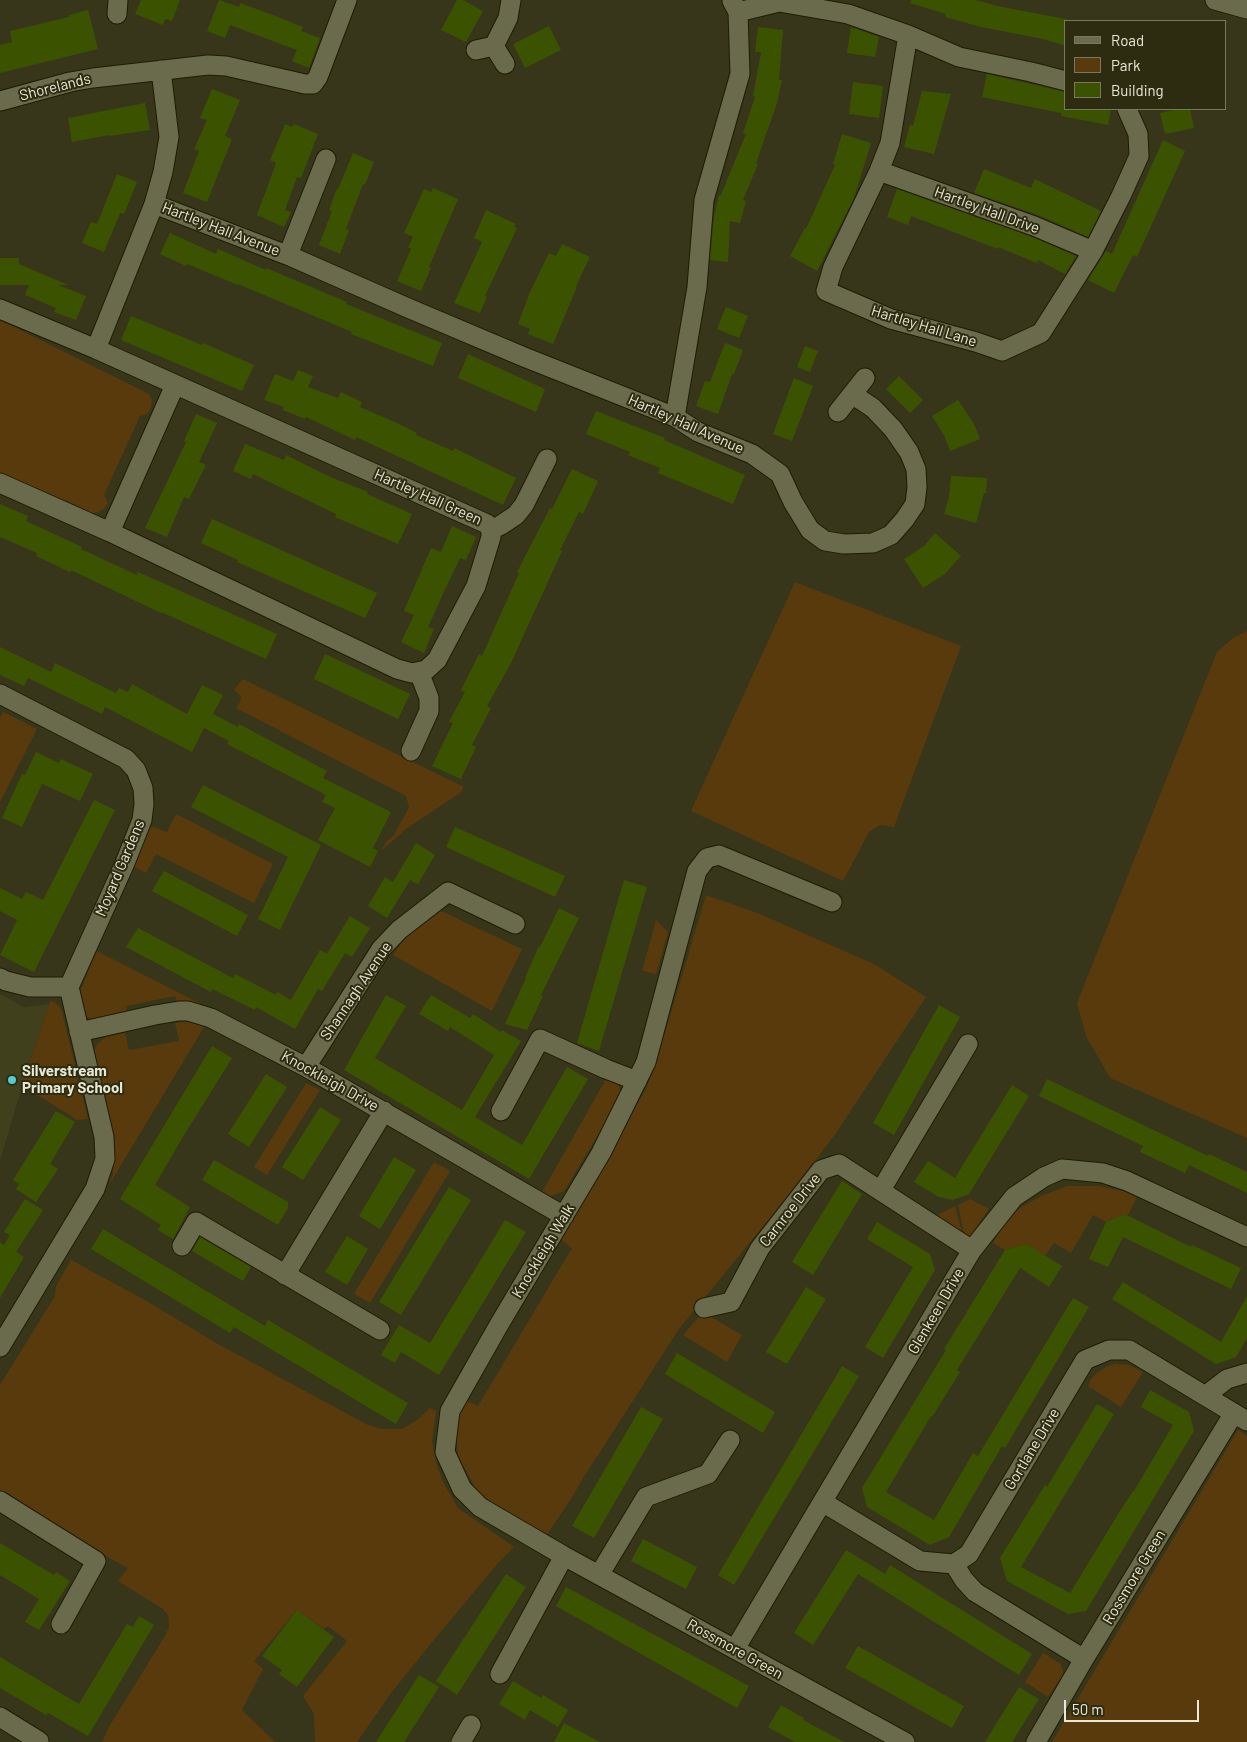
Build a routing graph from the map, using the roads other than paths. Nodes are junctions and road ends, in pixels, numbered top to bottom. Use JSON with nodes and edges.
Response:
{"nodes":[{"id":1,"x":347,"y":0,"type":"edge"},
{"id":2,"x":510,"y":0,"type":"edge"},
{"id":3,"x":1215,"y":0,"type":"edge"},
{"id":4,"x":735,"y":6,"type":"edge"},
{"id":5,"x":1247,"y":9,"type":"edge"},
{"id":6,"x":908,"y":35,"type":"junction"},
{"id":7,"x":494,"y":46,"type":"junction"},
{"id":8,"x":476,"y":50,"type":"dead end"},
{"id":9,"x":505,"y":64,"type":"dead end"},
{"id":10,"x":161,"y":70,"type":"junction"},
{"id":11,"x":1064,"y":81,"type":"edge"},
{"id":12,"x":0,"y":101,"type":"edge"},
{"id":13,"x":1127,"y":110,"type":"edge"},
{"id":14,"x":326,"y":159,"type":"dead end"},
{"id":15,"x":879,"y":172,"type":"junction"},
{"id":16,"x":154,"y":204,"type":"junction"},
{"id":17,"x":1093,"y":251,"type":"junction"},
{"id":18,"x":288,"y":255,"type":"junction"},
{"id":19,"x":0,"y":309,"type":"edge"},
{"id":20,"x":96,"y":350,"type":"junction"},
{"id":21,"x":865,"y":378,"type":"dead end"},
{"id":22,"x":175,"y":385,"type":"junction"},
{"id":23,"x":852,"y":394,"type":"junction"},
{"id":24,"x":838,"y":412,"type":"dead end"},
{"id":25,"x":675,"y":417,"type":"junction"},
{"id":26,"x":547,"y":459,"type":"dead end"},
{"id":27,"x":0,"y":483,"type":"edge"},
{"id":28,"x":491,"y":530,"type":"junction"},
{"id":29,"x":110,"y":532,"type":"junction"},
{"id":30,"x":419,"y":672,"type":"junction"},
{"id":31,"x":0,"y":694,"type":"edge"},
{"id":32,"x":411,"y":751,"type":"dead end"},
{"id":33,"x":832,"y":902,"type":"dead end"},
{"id":34,"x":514,"y":924,"type":"dead end"},
{"id":35,"x":0,"y":978,"type":"edge"},
{"id":36,"x":69,"y":987,"type":"junction"},
{"id":37,"x":79,"y":1032,"type":"junction"},
{"id":38,"x":968,"y":1044,"type":"dead end"},
{"id":39,"x":306,"y":1067,"type":"junction"},
{"id":40,"x":637,"y":1081,"type":"junction"},
{"id":41,"x":384,"y":1111,"type":"junction"},
{"id":42,"x":502,"y":1111,"type":"dead end"},
{"id":43,"x":881,"y":1190,"type":"junction"},
{"id":44,"x":564,"y":1216,"type":"junction"},
{"id":45,"x":1247,"y":1237,"type":"edge"},
{"id":46,"x":182,"y":1246,"type":"dead end"},
{"id":47,"x":972,"y":1250,"type":"junction"},
{"id":48,"x":285,"y":1275,"type":"junction"},
{"id":49,"x":704,"y":1308,"type":"dead end"},
{"id":50,"x":380,"y":1330,"type":"dead end"},
{"id":51,"x":0,"y":1347,"type":"edge"},
{"id":52,"x":1247,"y":1373,"type":"edge"},
{"id":53,"x":1205,"y":1396,"type":"junction"},
{"id":54,"x":1240,"y":1417,"type":"edge"},
{"id":55,"x":730,"y":1440,"type":"dead end"},
{"id":56,"x":0,"y":1501,"type":"edge"},
{"id":57,"x":824,"y":1502,"type":"junction"},
{"id":58,"x":564,"y":1556,"type":"junction"},
{"id":59,"x":954,"y":1564,"type":"junction"},
{"id":60,"x":599,"y":1575,"type":"junction"},
{"id":61,"x":61,"y":1624,"type":"dead end"},
{"id":62,"x":735,"y":1650,"type":"junction"},
{"id":63,"x":1084,"y":1659,"type":"junction"},
{"id":64,"x":500,"y":1674,"type":"dead end"},
{"id":65,"x":0,"y":1717,"type":"edge"},
{"id":66,"x":471,"y":1725,"type":"dead end"},
{"id":67,"x":880,"y":1736,"type":"edge"},
{"id":68,"x":39,"y":1741,"type":"edge"},
{"id":69,"x":461,"y":1742,"type":"edge"},
{"id":70,"x":905,"y":1742,"type":"edge"},
{"id":71,"x":1036,"y":1742,"type":"edge"}],
"edges":[{"from":1,"to":10,"type":"street","name":"Shorelands"},
{"from":2,"to":7,"type":"street"},
{"from":3,"to":5,"type":"street"},
{"from":4,"to":6,"type":"street"},
{"from":4,"to":25,"type":"street"},
{"from":6,"to":11,"type":"street"},
{"from":6,"to":15,"type":"street","name":"Hartley Hall Lane"},
{"from":7,"to":8,"type":"street"},
{"from":7,"to":9,"type":"street"},
{"from":10,"to":12,"type":"street","name":"Shorelands"},
{"from":10,"to":16,"type":"street"},
{"from":13,"to":17,"type":"street","name":"Hartley Hall Lane"},
{"from":14,"to":18,"type":"street","name":"Hartley Hall Avenue"},
{"from":15,"to":17,"type":"street","name":"Hartley Hall Drive"},
{"from":15,"to":17,"type":"street","name":"Hartley Hall Lane"},
{"from":16,"to":18,"type":"street","name":"Hartley Hall Avenue"},
{"from":16,"to":20,"type":"street"},
{"from":18,"to":25,"type":"street","name":"Hartley Hall Avenue"},
{"from":19,"to":20,"type":"street","name":"Hartley Hall Green"},
{"from":20,"to":22,"type":"street","name":"Hartley Hall Green"},
{"from":21,"to":23,"type":"street"},
{"from":22,"to":28,"type":"street","name":"Hartley Hall Green"},
{"from":22,"to":29,"type":"street"},
{"from":23,"to":24,"type":"street"},
{"from":23,"to":25,"type":"street","name":"Hartley Hall Avenue"},
{"from":26,"to":28,"type":"street"},
{"from":27,"to":29,"type":"street"},
{"from":28,"to":30,"type":"street","name":"Hartley Hall Green"},
{"from":29,"to":30,"type":"street"},
{"from":30,"to":32,"type":"street"},
{"from":31,"to":36,"type":"street","name":"Moyard Gardens"},
{"from":33,"to":40,"type":"street","name":"Knockleigh Walk"},
{"from":34,"to":39,"type":"street","name":"Shannagh Avenue"},
{"from":35,"to":36,"type":"street"},
{"from":36,"to":37,"type":"street"},
{"from":37,"to":39,"type":"street","name":"Knockleigh Drive"},
{"from":37,"to":51,"type":"street"},
{"from":38,"to":43,"type":"street"},
{"from":39,"to":41,"type":"street","name":"Knockleigh Drive"},
{"from":40,"to":42,"type":"street"},
{"from":40,"to":44,"type":"street","name":"Knockleigh Walk"},
{"from":41,"to":44,"type":"street","name":"Knockleigh Drive"},
{"from":41,"to":48,"type":"street"},
{"from":43,"to":47,"type":"street","name":"Carnroe Drive"},
{"from":43,"to":49,"type":"street","name":"Carnroe Drive"},
{"from":44,"to":58,"type":"street","name":"Knockleigh Walk"},
{"from":45,"to":47,"type":"street","name":"Glenkeen Drive"},
{"from":46,"to":48,"type":"street"},
{"from":47,"to":57,"type":"street","name":"Glenkeen Drive"},
{"from":48,"to":50,"type":"street"},
{"from":52,"to":53,"type":"street"},
{"from":53,"to":54,"type":"street","name":"Gortlane Drive"},
{"from":53,"to":59,"type":"street","name":"Gortlane Drive"},
{"from":54,"to":63,"type":"street","name":"Rossmore Green"},
{"from":55,"to":60,"type":"street"},
{"from":56,"to":61,"type":"street"},
{"from":57,"to":59,"type":"street"},
{"from":57,"to":62,"type":"street","name":"Glenkeen Drive"},
{"from":58,"to":60,"type":"street","name":"Rossmore Green"},
{"from":58,"to":64,"type":"street"},
{"from":59,"to":63,"type":"street"},
{"from":60,"to":62,"type":"street","name":"Rossmore Green"},
{"from":62,"to":67,"type":"street","name":"Rossmore Green"},
{"from":63,"to":71,"type":"street","name":"Rossmore Green"},
{"from":65,"to":68,"type":"street"},
{"from":66,"to":69,"type":"street"},
{"from":67,"to":70,"type":"street","name":"Rossmore Green"}]}
